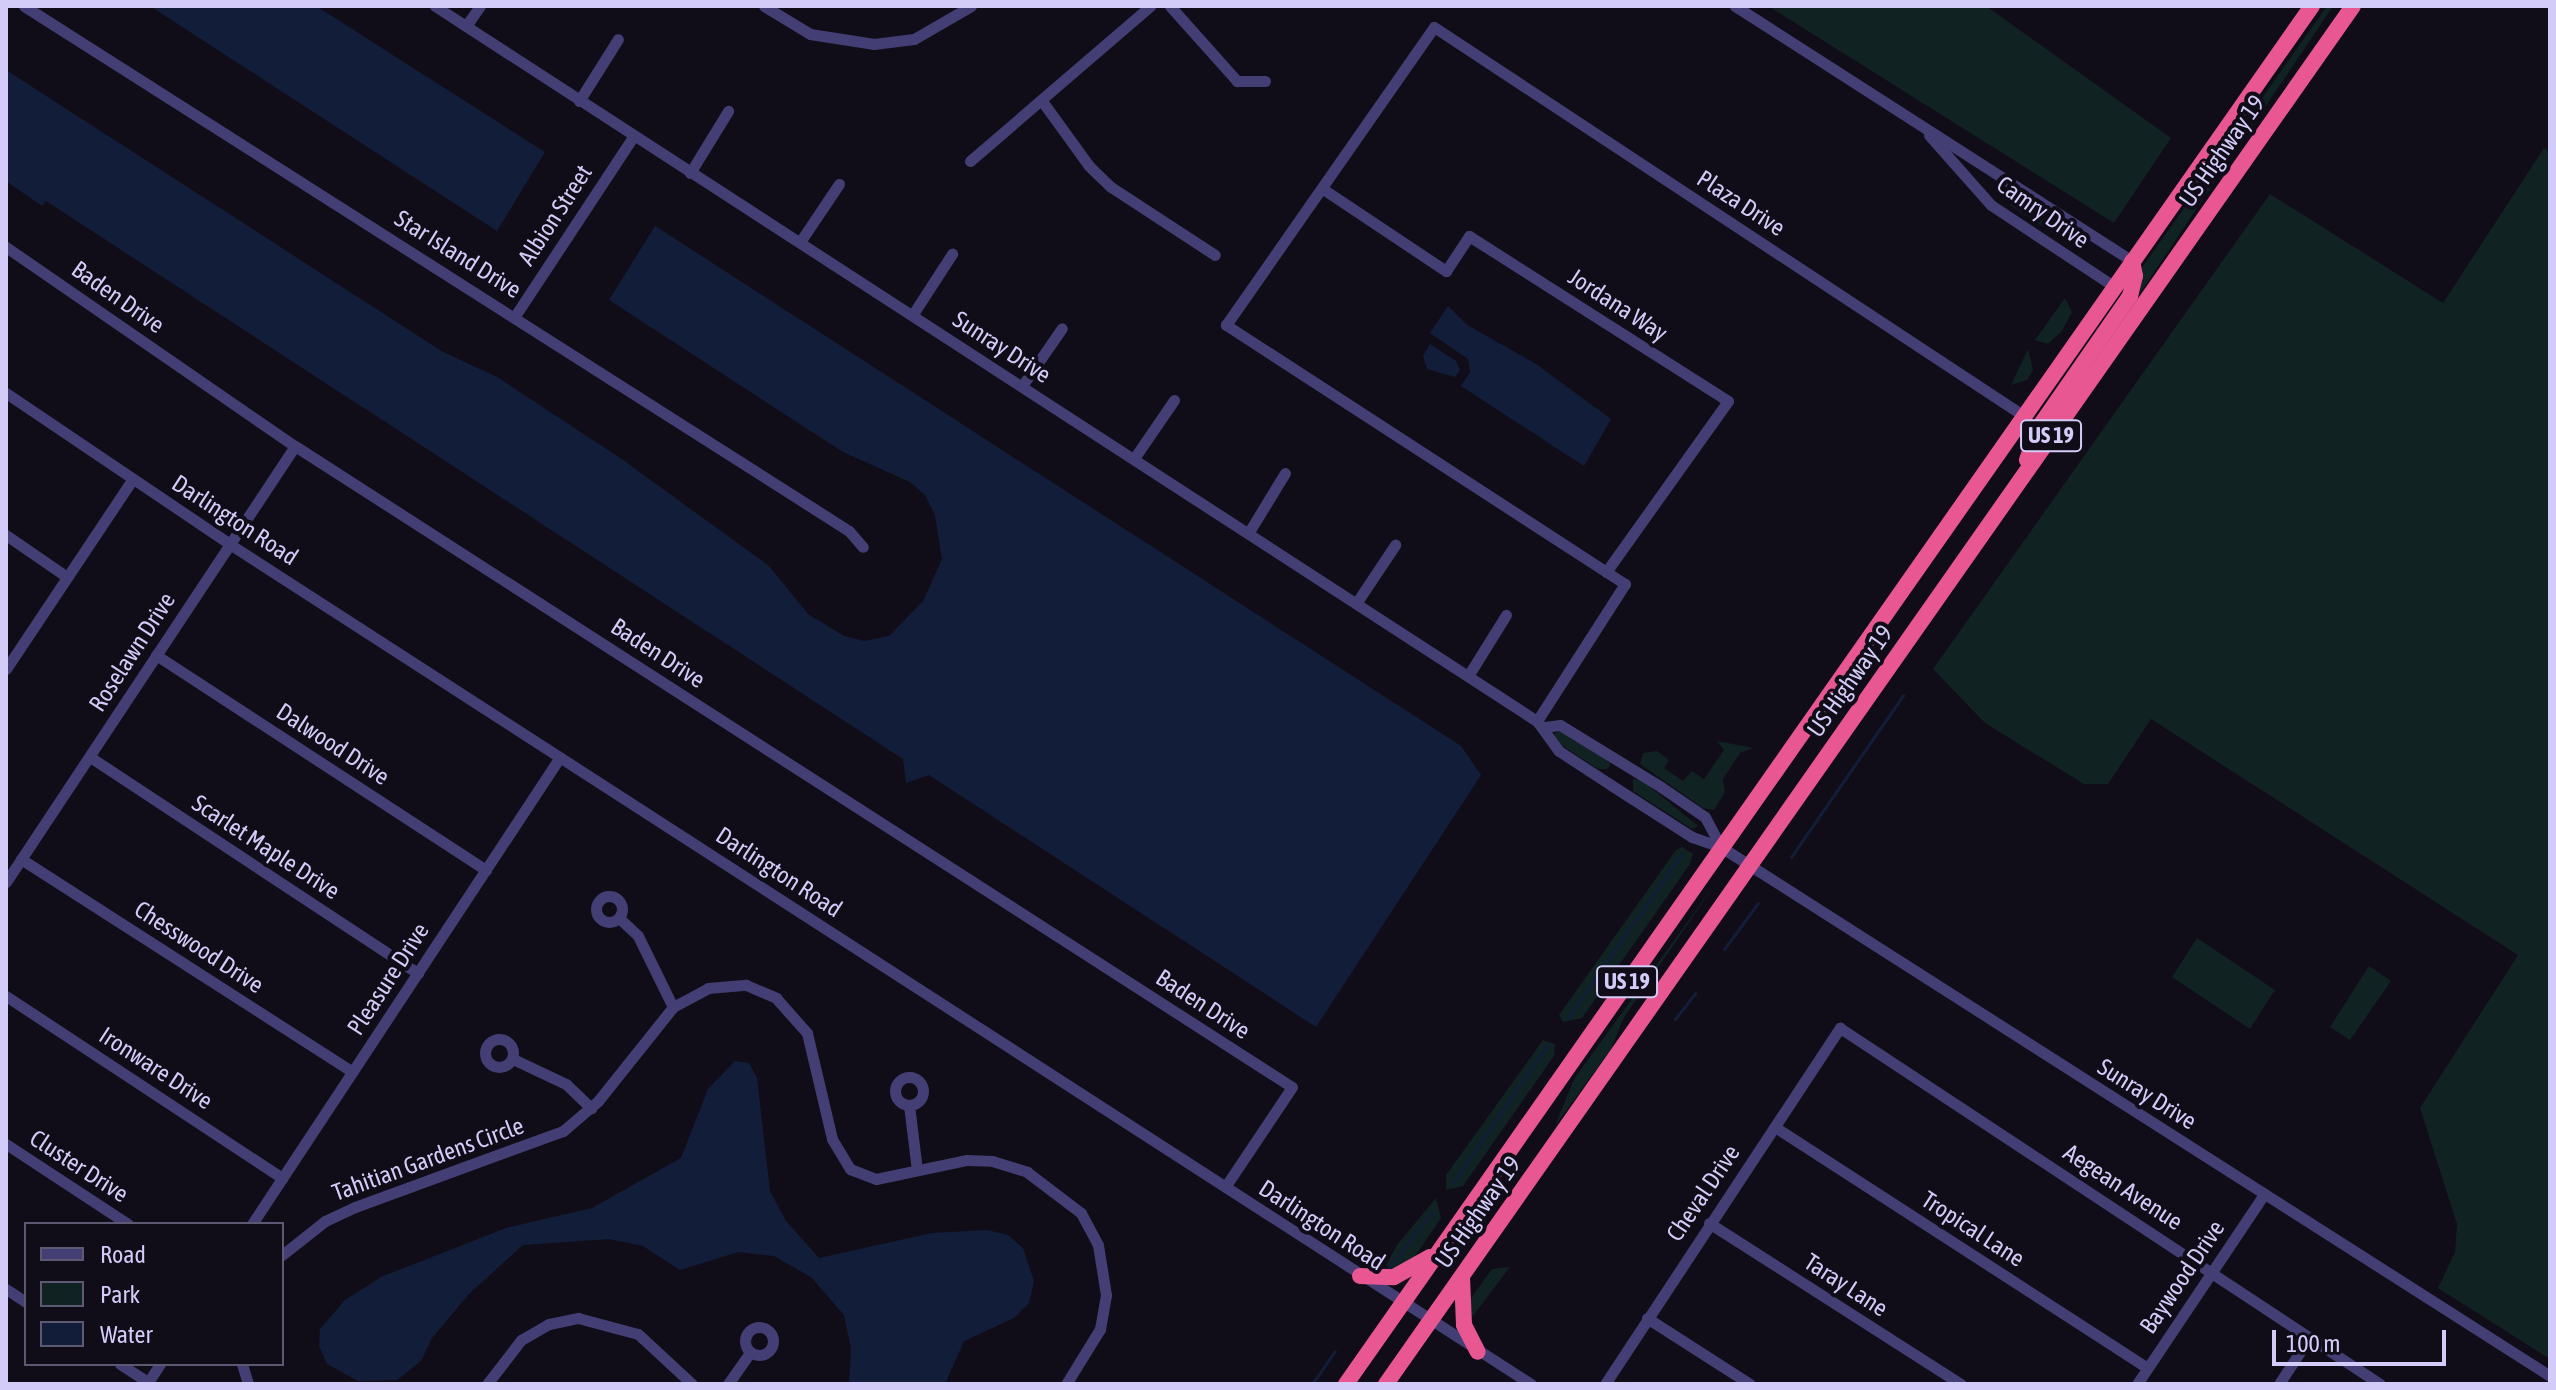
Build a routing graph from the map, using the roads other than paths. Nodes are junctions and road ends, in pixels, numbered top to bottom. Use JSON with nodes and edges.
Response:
{"nodes":[{"id":1,"x":24,"y":6,"type":"edge"},
{"id":2,"x":435,"y":6,"type":"edge"},
{"id":3,"x":480,"y":6,"type":"edge"},
{"id":4,"x":764,"y":6,"type":"edge"},
{"id":5,"x":971,"y":6,"type":"edge"},
{"id":6,"x":1150,"y":6,"type":"edge"},
{"id":7,"x":1170,"y":6,"type":"edge"},
{"id":8,"x":1735,"y":6,"type":"edge"},
{"id":9,"x":2312,"y":6,"type":"edge"},
{"id":10,"x":2353,"y":6,"type":"edge"},
{"id":11,"x":466,"y":26,"type":"junction"},
{"id":12,"x":618,"y":39,"type":"dead end"},
{"id":13,"x":1265,"y":81,"type":"dead end"},
{"id":14,"x":579,"y":101,"type":"junction"},
{"id":15,"x":1042,"y":101,"type":"junction"},
{"id":16,"x":728,"y":111,"type":"dead end"},
{"id":17,"x":1924,"y":128,"type":"junction"},
{"id":18,"x":633,"y":137,"type":"junction"},
{"id":19,"x":970,"y":161,"type":"dead end"},
{"id":20,"x":690,"y":173,"type":"junction"},
{"id":21,"x":839,"y":184,"type":"dead end"},
{"id":22,"x":1323,"y":189,"type":"junction"},
{"id":23,"x":800,"y":242,"type":"junction"},
{"id":24,"x":6,"y":247,"type":"edge"},
{"id":25,"x":952,"y":254,"type":"dead end"},
{"id":26,"x":1215,"y":255,"type":"dead end"},
{"id":27,"x":2132,"y":261,"type":"junction"},
{"id":28,"x":2115,"y":287,"type":"junction"},
{"id":29,"x":913,"y":314,"type":"junction"},
{"id":30,"x":515,"y":316,"type":"junction"},
{"id":31,"x":1062,"y":328,"type":"dead end"},
{"id":32,"x":1022,"y":386,"type":"junction"},
{"id":33,"x":6,"y":393,"type":"edge"},
{"id":34,"x":1174,"y":400,"type":"dead end"},
{"id":35,"x":2024,"y":416,"type":"junction"},
{"id":36,"x":295,"y":446,"type":"junction"},
{"id":37,"x":1135,"y":457,"type":"junction"},
{"id":38,"x":1285,"y":473,"type":"dead end"},
{"id":39,"x":132,"y":480,"type":"junction"},
{"id":40,"x":2020,"y":480,"type":"junction"},
{"id":41,"x":1249,"y":532,"type":"junction"},
{"id":42,"x":6,"y":535,"type":"edge"},
{"id":43,"x":231,"y":545,"type":"junction"},
{"id":44,"x":1395,"y":545,"type":"dead end"},
{"id":45,"x":863,"y":547,"type":"dead end"},
{"id":46,"x":1606,"y":572,"type":"junction"},
{"id":47,"x":67,"y":577,"type":"junction"},
{"id":48,"x":1357,"y":602,"type":"junction"},
{"id":49,"x":1506,"y":615,"type":"dead end"},
{"id":50,"x":156,"y":655,"type":"junction"},
{"id":51,"x":6,"y":669,"type":"edge"},
{"id":52,"x":1468,"y":676,"type":"junction"},
{"id":53,"x":1541,"y":724,"type":"junction"},
{"id":54,"x":90,"y":757,"type":"junction"},
{"id":55,"x":560,"y":757,"type":"junction"},
{"id":56,"x":1721,"y":847,"type":"junction"},
{"id":57,"x":21,"y":859,"type":"junction"},
{"id":58,"x":1749,"y":866,"type":"junction"},
{"id":59,"x":486,"y":870,"type":"junction"},
{"id":60,"x":6,"y":882,"type":"edge"},
{"id":61,"x":619,"y":918,"type":"dead end"},
{"id":62,"x":418,"y":973,"type":"junction"},
{"id":63,"x":6,"y":996,"type":"edge"},
{"id":64,"x":673,"y":1007,"type":"junction"},
{"id":65,"x":1840,"y":1028,"type":"joint"},
{"id":66,"x":513,"y":1059,"type":"dead end"},
{"id":67,"x":353,"y":1072,"type":"junction"},
{"id":68,"x":909,"y":1105,"type":"dead end"},
{"id":69,"x":591,"y":1108,"type":"junction"},
{"id":70,"x":1775,"y":1127,"type":"junction"},
{"id":71,"x":6,"y":1144,"type":"edge"},
{"id":72,"x":917,"y":1170,"type":"junction"},
{"id":73,"x":282,"y":1178,"type":"junction"},
{"id":74,"x":1225,"y":1187,"type":"junction"},
{"id":75,"x":2264,"y":1194,"type":"junction"},
{"id":76,"x":125,"y":1222,"type":"edge"},
{"id":77,"x":253,"y":1222,"type":"edge"},
{"id":78,"x":1709,"y":1223,"type":"junction"},
{"id":79,"x":1438,"y":1252,"type":"junction"},
{"id":80,"x":284,"y":1253,"type":"edge"},
{"id":81,"x":2212,"y":1271,"type":"junction"},
{"id":82,"x":1360,"y":1276,"type":"junction"},
{"id":83,"x":1462,"y":1276,"type":"junction"},
{"id":84,"x":6,"y":1289,"type":"edge"},
{"id":85,"x":24,"y":1301,"type":"edge"},
{"id":86,"x":1402,"y":1303,"type":"junction"},
{"id":87,"x":1647,"y":1318,"type":"junction"},
{"id":88,"x":1430,"y":1322,"type":"junction"},
{"id":89,"x":2309,"y":1338,"type":"junction"},
{"id":90,"x":1478,"y":1352,"type":"junction"},
{"id":91,"x":750,"y":1353,"type":"dead end"},
{"id":92,"x":123,"y":1366,"type":"edge"},
{"id":93,"x":159,"y":1366,"type":"edge"},
{"id":94,"x":2147,"y":1368,"type":"junction"},
{"id":95,"x":2550,"y":1376,"type":"edge"},
{"id":96,"x":147,"y":1383,"type":"edge"},
{"id":97,"x":487,"y":1384,"type":"edge"},
{"id":98,"x":692,"y":1384,"type":"edge"},
{"id":99,"x":728,"y":1384,"type":"edge"},
{"id":100,"x":1066,"y":1384,"type":"edge"},
{"id":101,"x":1346,"y":1384,"type":"edge"},
{"id":102,"x":1386,"y":1384,"type":"edge"},
{"id":103,"x":1531,"y":1384,"type":"edge"},
{"id":104,"x":1605,"y":1384,"type":"edge"},
{"id":105,"x":1750,"y":1384,"type":"edge"},
{"id":106,"x":1961,"y":1384,"type":"edge"},
{"id":107,"x":2137,"y":1384,"type":"edge"},
{"id":108,"x":2279,"y":1384,"type":"edge"},
{"id":109,"x":2380,"y":1384,"type":"edge"}],
"edges":[{"from":1,"to":30,"type":"street","name":"Star Island Drive"},
{"from":2,"to":11,"type":"street","name":"Sunray Drive"},
{"from":3,"to":11,"type":"street"},
{"from":4,"to":5,"type":"street"},
{"from":6,"to":15,"type":"street"},
{"from":7,"to":13,"type":"street"},
{"from":8,"to":17,"type":"street","name":"Camry Drive"},
{"from":9,"to":27,"type":"highway","name":"US Highway 19","number":"US 19"},
{"from":10,"to":40,"type":"highway","name":"US Highway 19","number":"US 19"},
{"from":11,"to":14,"type":"street","name":"Sunray Drive"},
{"from":12,"to":14,"type":"street"},
{"from":14,"to":18,"type":"street","name":"Sunray Drive"},
{"from":15,"to":19,"type":"street"},
{"from":15,"to":26,"type":"street"},
{"from":16,"to":20,"type":"street"},
{"from":17,"to":27,"type":"street","name":"Camry Drive"},
{"from":17,"to":28,"type":"street","name":"Camry Drive"},
{"from":18,"to":20,"type":"street","name":"Sunray Drive"},
{"from":18,"to":30,"type":"street","name":"Albion Street"},
{"from":20,"to":23,"type":"street","name":"Sunray Drive"},
{"from":21,"to":23,"type":"street"},
{"from":22,"to":35,"type":"street","name":"Plaza Drive"},
{"from":22,"to":46,"type":"street"},
{"from":22,"to":46,"type":"street","name":"Jordana Way"},
{"from":23,"to":29,"type":"street","name":"Sunray Drive"},
{"from":24,"to":36,"type":"street","name":"Baden Drive"},
{"from":25,"to":29,"type":"street"},
{"from":27,"to":28,"type":"highway","name":"US Highway 19","number":"US 19"},
{"from":27,"to":40,"type":"highway"},
{"from":28,"to":35,"type":"highway","name":"US Highway 19","number":"US 19"},
{"from":29,"to":32,"type":"street","name":"Sunray Drive"},
{"from":30,"to":45,"type":"street","name":"Star Island Drive"},
{"from":31,"to":32,"type":"street"},
{"from":32,"to":37,"type":"street","name":"Sunray Drive"},
{"from":33,"to":39,"type":"street","name":"Darlington Road"},
{"from":34,"to":37,"type":"street"},
{"from":35,"to":56,"type":"highway","name":"US Highway 19","number":"US 19"},
{"from":36,"to":43,"type":"street","name":"Roselawn Drive"},
{"from":36,"to":74,"type":"street","name":"Baden Drive"},
{"from":37,"to":41,"type":"street","name":"Sunray Drive"},
{"from":38,"to":41,"type":"street"},
{"from":39,"to":43,"type":"street","name":"Darlington Road"},
{"from":39,"to":47,"type":"street"},
{"from":40,"to":58,"type":"highway","name":"US Highway 19","number":"US 19"},
{"from":41,"to":48,"type":"street","name":"Sunray Drive"},
{"from":42,"to":47,"type":"street"},
{"from":43,"to":50,"type":"street","name":"Roselawn Drive"},
{"from":43,"to":55,"type":"street","name":"Darlington Road"},
{"from":44,"to":48,"type":"street"},
{"from":46,"to":53,"type":"street"},
{"from":47,"to":51,"type":"street"},
{"from":48,"to":52,"type":"street","name":"Sunray Drive"},
{"from":49,"to":52,"type":"street"},
{"from":50,"to":54,"type":"street","name":"Roselawn Drive"},
{"from":50,"to":59,"type":"street","name":"Dalwood Drive"},
{"from":52,"to":53,"type":"street","name":"Sunray Drive"},
{"from":53,"to":56,"type":"street","name":"Sunray Drive"},
{"from":53,"to":56,"type":"street","name":"Sunray Drive"},
{"from":54,"to":57,"type":"street","name":"Roselawn Drive"},
{"from":54,"to":62,"type":"street","name":"Scarlet Maple Drive"},
{"from":55,"to":59,"type":"street","name":"Pleasure Drive"},
{"from":55,"to":74,"type":"street","name":"Darlington Road"},
{"from":56,"to":58,"type":"street","name":"Sunray Drive"},
{"from":56,"to":79,"type":"highway","name":"US Highway 19","number":"US 19"},
{"from":57,"to":60,"type":"street","name":"Roselawn Drive"},
{"from":57,"to":67,"type":"street","name":"Chesswood Drive"},
{"from":58,"to":75,"type":"street","name":"Sunray Drive"},
{"from":58,"to":83,"type":"highway","name":"US Highway 19","number":"US 19"},
{"from":59,"to":62,"type":"street","name":"Pleasure Drive"},
{"from":61,"to":64,"type":"street"},
{"from":62,"to":67,"type":"street","name":"Pleasure Drive"},
{"from":63,"to":73,"type":"street","name":"Ironware Drive"},
{"from":64,"to":69,"type":"street","name":"Tahitian Gardens Circle"},
{"from":64,"to":72,"type":"street","name":"Tahitian Gardens Circle"},
{"from":65,"to":70,"type":"street","name":"Cheval Drive"},
{"from":65,"to":81,"type":"street","name":"Aegean Avenue"},
{"from":66,"to":69,"type":"street"},
{"from":67,"to":73,"type":"street","name":"Pleasure Drive"},
{"from":68,"to":72,"type":"street"},
{"from":69,"to":80,"type":"street","name":"Tahitian Gardens Circle"},
{"from":70,"to":78,"type":"street","name":"Cheval Drive"},
{"from":70,"to":94,"type":"street","name":"Tropical Lane"},
{"from":71,"to":76,"type":"street","name":"Cluster Drive"},
{"from":72,"to":100,"type":"street","name":"Tahitian Gardens Circle"},
{"from":73,"to":77,"type":"street","name":"Pleasure Drive"},
{"from":74,"to":82,"type":"street","name":"Darlington Road"},
{"from":75,"to":81,"type":"street","name":"Baywood Drive"},
{"from":75,"to":95,"type":"street","name":"Sunray Drive"},
{"from":78,"to":87,"type":"street","name":"Cheval Drive"},
{"from":78,"to":106,"type":"street","name":"Taray Lane"},
{"from":79,"to":82,"type":"highway"},
{"from":79,"to":86,"type":"highway","name":"US Highway 19","number":"US 19"},
{"from":81,"to":89,"type":"street","name":"Aegean Avenue"},
{"from":81,"to":94,"type":"street","name":"Baywood Drive"},
{"from":82,"to":86,"type":"street","name":"Darlington Road"},
{"from":83,"to":88,"type":"highway","name":"US Highway 19","number":"US 19"},
{"from":83,"to":90,"type":"highway"},
{"from":84,"to":85,"type":"street"},
{"from":86,"to":88,"type":"street","name":"Darlington Road"},
{"from":86,"to":101,"type":"highway","name":"US Highway 19","number":"US 19"},
{"from":87,"to":104,"type":"street","name":"Cheval Drive"},
{"from":87,"to":105,"type":"street"},
{"from":88,"to":90,"type":"street","name":"Darlington Road"},
{"from":88,"to":102,"type":"highway","name":"US Highway 19","number":"US 19"},
{"from":89,"to":108,"type":"street"},
{"from":89,"to":109,"type":"street","name":"Aegean Avenue"},
{"from":90,"to":103,"type":"street","name":"Darlington Road"},
{"from":91,"to":99,"type":"street"},
{"from":92,"to":96,"type":"street"},
{"from":93,"to":96,"type":"street"},
{"from":94,"to":107,"type":"street","name":"Baywood Drive"},
{"from":97,"to":98,"type":"street"}]}
